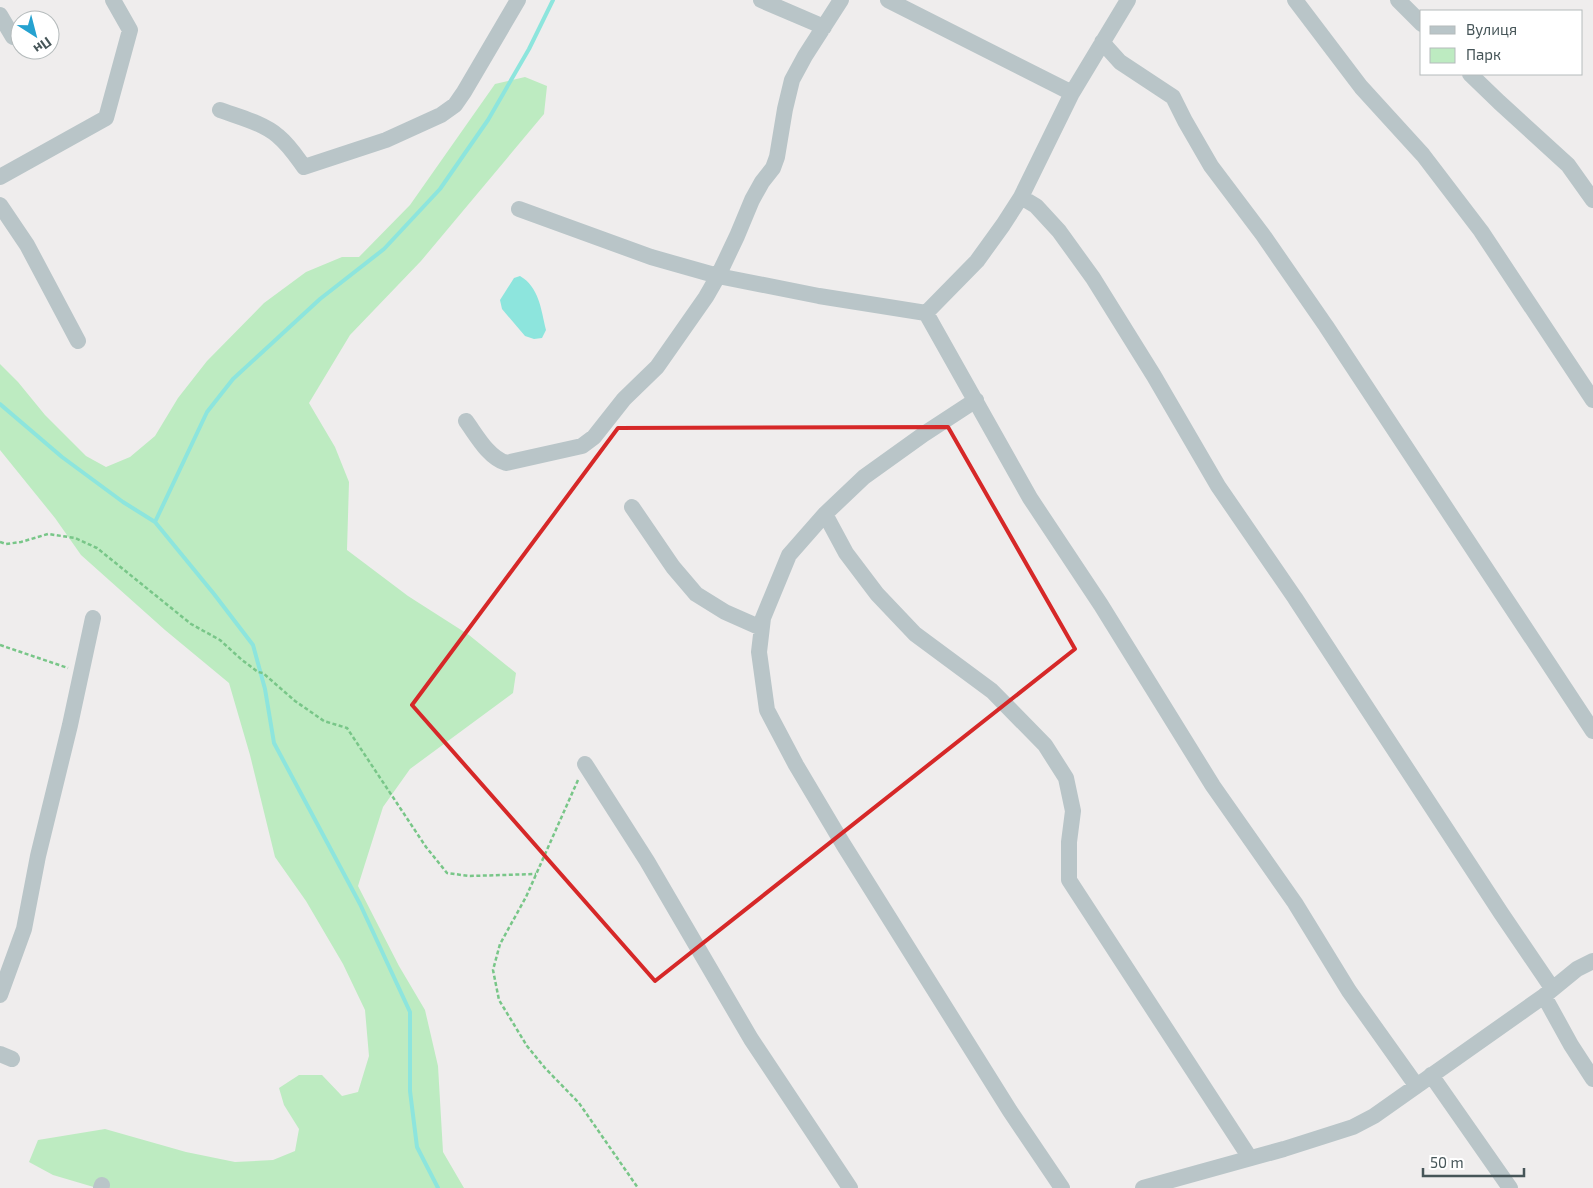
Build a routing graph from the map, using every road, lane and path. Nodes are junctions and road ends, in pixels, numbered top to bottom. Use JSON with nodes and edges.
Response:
{"nodes":[{"id":1,"x":113,"y":0,"type":"edge"},
{"id":2,"x":518,"y":0,"type":"edge"},
{"id":3,"x":761,"y":0,"type":"edge"},
{"id":4,"x":841,"y":0,"type":"edge"},
{"id":5,"x":888,"y":0,"type":"edge"},
{"id":6,"x":1128,"y":0,"type":"edge"},
{"id":7,"x":1295,"y":0,"type":"edge"},
{"id":8,"x":1398,"y":0,"type":"edge"},
{"id":9,"x":0,"y":15,"type":"edge"},
{"id":10,"x":1420,"y":22,"type":"edge"},
{"id":11,"x":824,"y":27,"type":"junction"},
{"id":12,"x":10,"y":32,"type":"edge"},
{"id":13,"x":1102,"y":42,"type":"junction"},
{"id":14,"x":1471,"y":75,"type":"edge"},
{"id":15,"x":1072,"y":93,"type":"junction"},
{"id":16,"x":220,"y":110,"type":"dead end"},
{"id":17,"x":0,"y":177,"type":"edge"},
{"id":18,"x":1592,"y":194,"type":"edge"},
{"id":19,"x":1021,"y":196,"type":"junction"},
{"id":20,"x":519,"y":209,"type":"dead end"},
{"id":21,"x":3,"y":211,"type":"edge"},
{"id":22,"x":718,"y":276,"type":"junction"},
{"id":23,"x":926,"y":313,"type":"junction"},
{"id":24,"x":78,"y":341,"type":"dead end"},
{"id":25,"x":976,"y":400,"type":"junction"},
{"id":26,"x":1593,"y":400,"type":"edge"},
{"id":27,"x":466,"y":421,"type":"dead end"},
{"id":28,"x":632,"y":507,"type":"dead end"},
{"id":29,"x":825,"y":514,"type":"junction"},
{"id":30,"x":0,"y":542,"type":"edge"},
{"id":31,"x":93,"y":618,"type":"dead end"},
{"id":32,"x":761,"y":628,"type":"junction"},
{"id":33,"x":0,"y":644,"type":"edge"},
{"id":34,"x":81,"y":673,"type":"junction"},
{"id":35,"x":1593,"y":731,"type":"edge"},
{"id":36,"x":584,"y":764,"type":"joint"},
{"id":37,"x":536,"y":874,"type":"junction"},
{"id":38,"x":1593,"y":961,"type":"edge"},
{"id":39,"x":1548,"y":992,"type":"junction"},
{"id":40,"x":0,"y":995,"type":"edge"},
{"id":41,"x":1431,"y":1075,"type":"junction"},
{"id":42,"x":1593,"y":1078,"type":"edge"},
{"id":43,"x":1416,"y":1085,"type":"junction"},
{"id":44,"x":1250,"y":1158,"type":"junction"},
{"id":45,"x":638,"y":1188,"type":"edge"},
{"id":46,"x":850,"y":1188,"type":"edge"},
{"id":47,"x":1062,"y":1188,"type":"edge"},
{"id":48,"x":1143,"y":1188,"type":"edge"},
{"id":49,"x":1510,"y":1188,"type":"edge"}],
"edges":[{"from":1,"to":17,"type":"street"},
{"from":2,"to":16,"type":"street"},
{"from":3,"to":11,"type":"street"},
{"from":4,"to":11,"type":"street"},
{"from":5,"to":15,"type":"street"},
{"from":6,"to":13,"type":"street"},
{"from":7,"to":26,"type":"street"},
{"from":8,"to":10,"type":"street"},
{"from":9,"to":12,"type":"street"},
{"from":11,"to":22,"type":"street"},
{"from":13,"to":15,"type":"street"},
{"from":13,"to":35,"type":"street"},
{"from":14,"to":18,"type":"street"},
{"from":15,"to":19,"type":"street"},
{"from":19,"to":23,"type":"street"},
{"from":19,"to":39,"type":"street"},
{"from":20,"to":22,"type":"street"},
{"from":21,"to":24,"type":"street"},
{"from":22,"to":23,"type":"street"},
{"from":22,"to":27,"type":"street"},
{"from":23,"to":25,"type":"street"},
{"from":25,"to":29,"type":"street"},
{"from":25,"to":43,"type":"street"},
{"from":28,"to":32,"type":"street"},
{"from":29,"to":32,"type":"street"},
{"from":29,"to":44,"type":"street"},
{"from":30,"to":37,"type":"path"},
{"from":31,"to":34,"type":"street"},
{"from":32,"to":47,"type":"street"},
{"from":33,"to":34,"type":"path"},
{"from":34,"to":40,"type":"street"},
{"from":36,"to":37,"type":"path"},
{"from":36,"to":46,"type":"street"},
{"from":37,"to":45,"type":"path"},
{"from":38,"to":39,"type":"street"},
{"from":39,"to":41,"type":"street"},
{"from":39,"to":42,"type":"street"},
{"from":41,"to":43,"type":"street"},
{"from":41,"to":49,"type":"street"},
{"from":43,"to":44,"type":"street"},
{"from":44,"to":48,"type":"street"}]}
